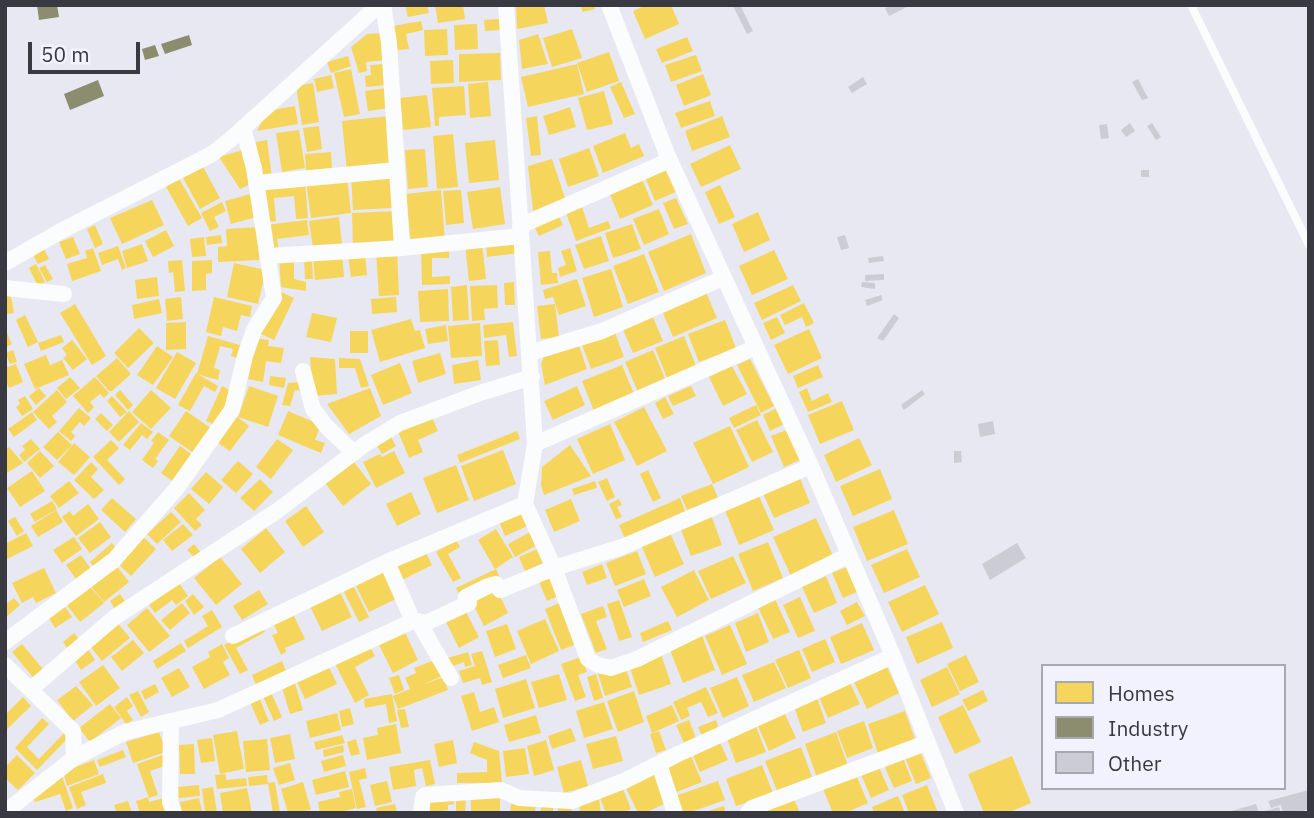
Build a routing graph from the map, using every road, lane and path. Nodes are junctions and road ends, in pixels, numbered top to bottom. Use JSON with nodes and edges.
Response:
{"nodes":[{"id":1,"x":381,"y":5,"type":"edge"},
{"id":2,"x":506,"y":5,"type":"edge"},
{"id":3,"x":608,"y":5,"type":"edge"},
{"id":4,"x":1191,"y":5,"type":"edge"},
{"id":5,"x":243,"y":128,"type":"junction"},
{"id":6,"x":670,"y":160,"type":"junction"},
{"id":7,"x":397,"y":170,"type":"junction"},
{"id":8,"x":256,"y":183,"type":"junction"},
{"id":9,"x":520,"y":231,"type":"junction"},
{"id":10,"x":1309,"y":245,"type":"edge"},
{"id":11,"x":402,"y":248,"type":"junction"},
{"id":12,"x":268,"y":256,"type":"junction"},
{"id":13,"x":5,"y":263,"type":"edge"},
{"id":14,"x":723,"y":278,"type":"junction"},
{"id":15,"x":5,"y":288,"type":"edge"},
{"id":16,"x":64,"y":294,"type":"dead end"},
{"id":17,"x":756,"y":347,"type":"junction"},
{"id":18,"x":530,"y":353,"type":"junction"},
{"id":19,"x":303,"y":372,"type":"dead end"},
{"id":20,"x":532,"y":377,"type":"junction"},
{"id":21,"x":536,"y":444,"type":"junction"},
{"id":22,"x":354,"y":453,"type":"junction"},
{"id":23,"x":811,"y":466,"type":"junction"},
{"id":24,"x":525,"y":504,"type":"junction"},
{"id":25,"x":849,"y":555,"type":"junction"},
{"id":26,"x":387,"y":562,"type":"junction"},
{"id":27,"x":554,"y":568,"type":"junction"},
{"id":28,"x":415,"y":621,"type":"junction"},
{"id":29,"x":233,"y":636,"type":"dead end"},
{"id":30,"x":5,"y":642,"type":"edge"},
{"id":31,"x":893,"y":656,"type":"junction"},
{"id":32,"x":5,"y":665,"type":"edge"},
{"id":33,"x":451,"y":678,"type":"dead end"},
{"id":34,"x":31,"y":689,"type":"junction"},
{"id":35,"x":171,"y":721,"type":"junction"},
{"id":36,"x":926,"y":743,"type":"junction"},
{"id":37,"x":74,"y":758,"type":"junction"},
{"id":38,"x":659,"y":764,"type":"junction"},
{"id":39,"x":5,"y":812,"type":"edge"},
{"id":40,"x":174,"y":813,"type":"edge"},
{"id":41,"x":421,"y":813,"type":"edge"},
{"id":42,"x":675,"y":813,"type":"edge"},
{"id":43,"x":748,"y":813,"type":"edge"},
{"id":44,"x":956,"y":813,"type":"edge"}],
"edges":[{"from":1,"to":5,"type":"street"},
{"from":1,"to":7,"type":"street"},
{"from":2,"to":9,"type":"street"},
{"from":3,"to":6,"type":"street"},
{"from":4,"to":10,"type":"lane"},
{"from":5,"to":8,"type":"street"},
{"from":5,"to":13,"type":"street"},
{"from":6,"to":9,"type":"street"},
{"from":6,"to":14,"type":"street"},
{"from":7,"to":8,"type":"street"},
{"from":7,"to":11,"type":"street"},
{"from":8,"to":12,"type":"street"},
{"from":9,"to":11,"type":"street"},
{"from":9,"to":18,"type":"street"},
{"from":11,"to":12,"type":"street"},
{"from":12,"to":30,"type":"street"},
{"from":14,"to":17,"type":"street"},
{"from":14,"to":18,"type":"street"},
{"from":15,"to":16,"type":"street"},
{"from":17,"to":21,"type":"street"},
{"from":17,"to":23,"type":"street"},
{"from":18,"to":20,"type":"street"},
{"from":19,"to":22,"type":"street"},
{"from":20,"to":21,"type":"street"},
{"from":20,"to":22,"type":"street"},
{"from":21,"to":24,"type":"street"},
{"from":22,"to":34,"type":"street"},
{"from":23,"to":25,"type":"street"},
{"from":23,"to":27,"type":"street"},
{"from":24,"to":26,"type":"street"},
{"from":24,"to":27,"type":"street"},
{"from":25,"to":27,"type":"street"},
{"from":25,"to":31,"type":"street"},
{"from":26,"to":28,"type":"street"},
{"from":26,"to":29,"type":"street"},
{"from":27,"to":28,"type":"street"},
{"from":28,"to":33,"type":"street"},
{"from":28,"to":35,"type":"street"},
{"from":31,"to":36,"type":"street"},
{"from":31,"to":38,"type":"street"},
{"from":32,"to":34,"type":"street"},
{"from":34,"to":37,"type":"street"},
{"from":35,"to":37,"type":"street"},
{"from":35,"to":40,"type":"street"},
{"from":36,"to":43,"type":"street"},
{"from":36,"to":44,"type":"street"},
{"from":37,"to":39,"type":"street"},
{"from":38,"to":41,"type":"street"},
{"from":38,"to":42,"type":"street"}]}
